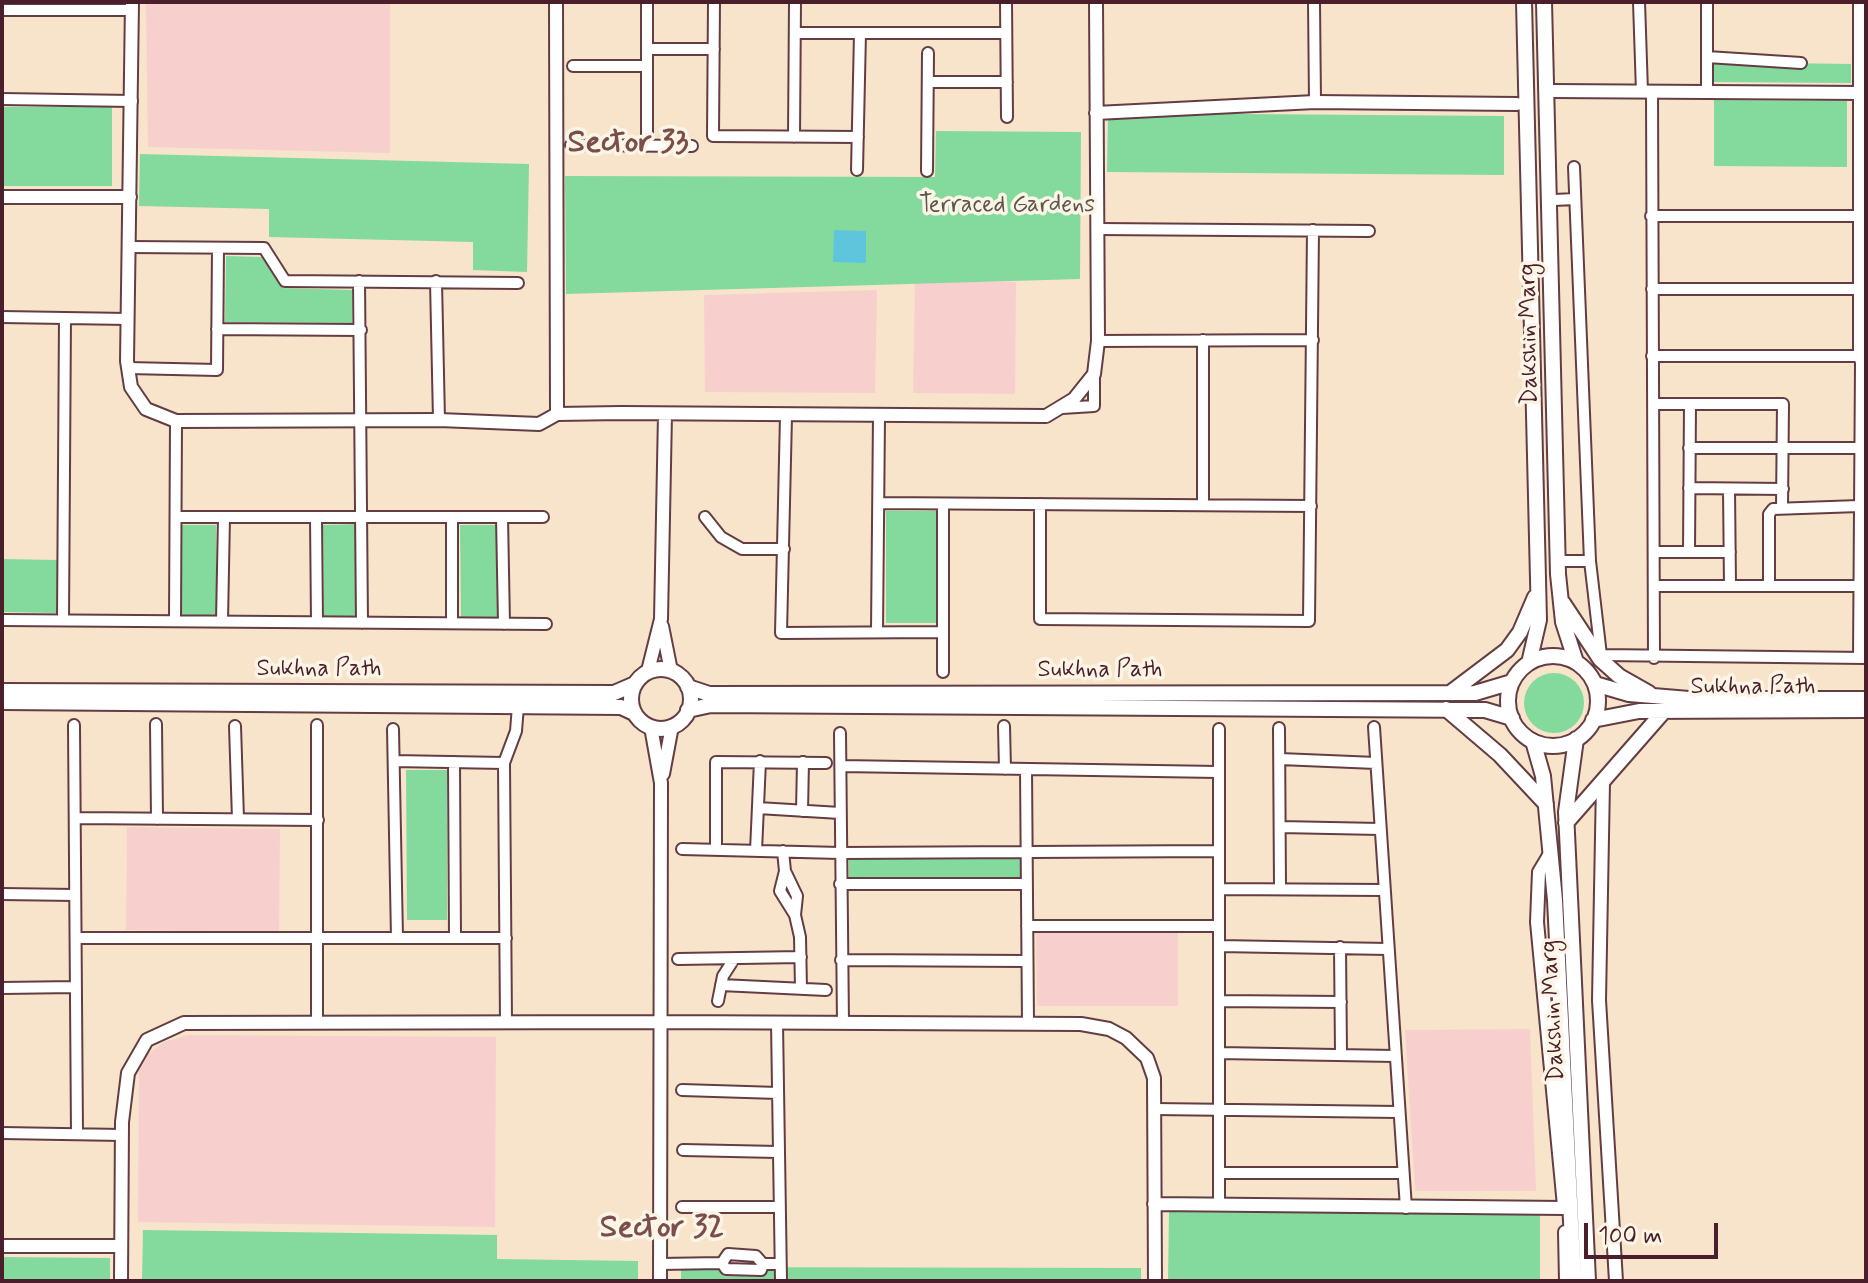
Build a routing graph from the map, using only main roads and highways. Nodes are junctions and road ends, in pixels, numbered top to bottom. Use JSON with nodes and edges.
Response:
{"nodes":[{"id":1,"x":1524,"y":2,"type":"edge"},
{"id":2,"x":1544,"y":2,"type":"edge"},
{"id":3,"x":1538,"y":591,"type":"junction"},
{"id":4,"x":1560,"y":600,"type":"junction"},
{"id":5,"x":1576,"y":662,"type":"junction"},
{"id":6,"x":1529,"y":663,"type":"junction"},
{"id":7,"x":1512,"y":682,"type":"junction"},
{"id":8,"x":635,"y":684,"type":"junction"},
{"id":9,"x":1595,"y":684,"type":"junction"},
{"id":10,"x":688,"y":687,"type":"junction"},
{"id":11,"x":2,"y":691,"type":"edge"},
{"id":12,"x":1450,"y":693,"type":"junction"},
{"id":13,"x":1656,"y":696,"type":"junction"},
{"id":14,"x":1866,"y":699,"type":"edge"},
{"id":15,"x":2,"y":702,"type":"edge"},
{"id":16,"x":1446,"y":709,"type":"junction"},
{"id":17,"x":688,"y":710,"type":"junction"},
{"id":18,"x":1665,"y":710,"type":"junction"},
{"id":19,"x":1866,"y":710,"type":"edge"},
{"id":20,"x":634,"y":713,"type":"junction"},
{"id":21,"x":1512,"y":718,"type":"junction"},
{"id":22,"x":1593,"y":720,"type":"junction"},
{"id":23,"x":1576,"y":739,"type":"junction"},
{"id":24,"x":1533,"y":741,"type":"junction"},
{"id":25,"x":1546,"y":804,"type":"junction"},
{"id":26,"x":1566,"y":823,"type":"junction"},
{"id":27,"x":1574,"y":1281,"type":"edge"},
{"id":28,"x":1588,"y":1281,"type":"edge"}],
"edges":[{"from":1,"to":3,"type":"main road","name":"Dakshin Marg"},
{"from":2,"to":4,"type":"main road","name":"Dakshin Marg"},
{"from":3,"to":6,"type":"main road","name":"Dakshin Marg"},
{"from":3,"to":12,"type":"main road"},
{"from":4,"to":5,"type":"main road","name":"Dakshin Marg"},
{"from":4,"to":13,"type":"main road"},
{"from":5,"to":6,"type":"main road"},
{"from":5,"to":9,"type":"main road"},
{"from":6,"to":7,"type":"main road"},
{"from":7,"to":12,"type":"main road","name":"Sukhna Path"},
{"from":7,"to":21,"type":"main road"},
{"from":8,"to":10,"type":"main road"},
{"from":8,"to":11,"type":"main road","name":"Sukhna Path"},
{"from":8,"to":20,"type":"main road"},
{"from":9,"to":13,"type":"main road","name":"Sukhna Path"},
{"from":9,"to":22,"type":"main road"},
{"from":10,"to":12,"type":"main road","name":"Sukhna Path"},
{"from":10,"to":17,"type":"main road"},
{"from":13,"to":14,"type":"main road","name":"Sukhna Path"},
{"from":15,"to":20,"type":"main road","name":"Sukhna Path"},
{"from":16,"to":17,"type":"main road","name":"Sukhna Path"},
{"from":16,"to":21,"type":"main road","name":"Sukhna Path"},
{"from":16,"to":25,"type":"main road"},
{"from":17,"to":20,"type":"main road"},
{"from":18,"to":19,"type":"main road","name":"Sukhna Path"},
{"from":18,"to":22,"type":"main road","name":"Sukhna Path"},
{"from":18,"to":26,"type":"main road"},
{"from":21,"to":24,"type":"main road"},
{"from":22,"to":23,"type":"main road"},
{"from":23,"to":24,"type":"main road"},
{"from":23,"to":26,"type":"main road","name":"Dakshin Marg"},
{"from":24,"to":25,"type":"main road","name":"Dakshin Marg"},
{"from":25,"to":27,"type":"main road","name":"Dakshin Marg"},
{"from":26,"to":28,"type":"main road","name":"Dakshin Marg"}]}
